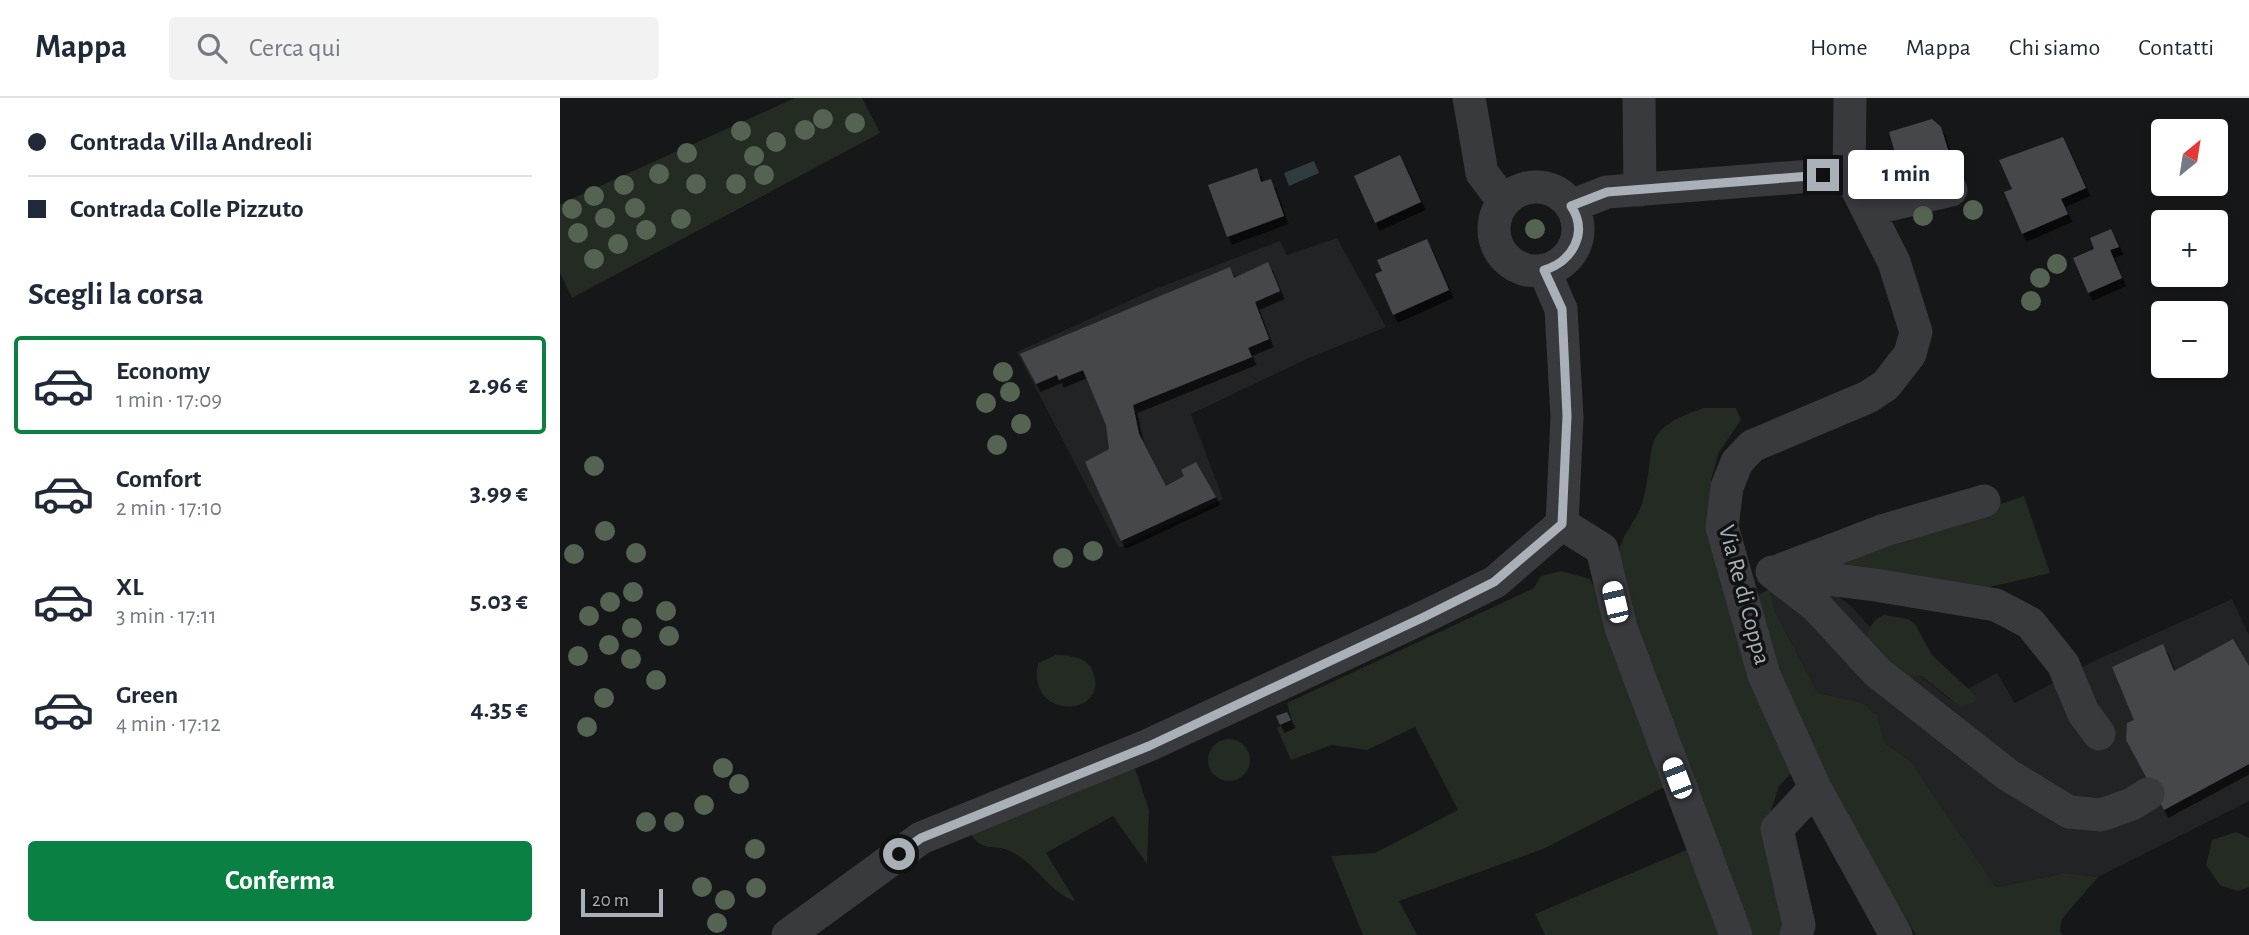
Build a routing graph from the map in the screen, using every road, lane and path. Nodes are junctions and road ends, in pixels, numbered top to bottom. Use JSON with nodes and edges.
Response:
{"nodes":[{"id":1,"x":1469,"y":98,"type":"edge"},
{"id":2,"x":1639,"y":98,"type":"edge"},
{"id":3,"x":1850,"y":98,"type":"edge"},
{"id":4,"x":1849,"y":173,"type":"junction"},
{"id":5,"x":1640,"y":190,"type":"junction"},
{"id":6,"x":1951,"y":190,"type":"dead end"},
{"id":7,"x":1504,"y":202,"type":"junction"},
{"id":8,"x":1571,"y":206,"type":"junction"},
{"id":9,"x":1868,"y":211,"type":"junction"},
{"id":10,"x":1544,"y":270,"type":"junction"},
{"id":11,"x":1984,"y":501,"type":"dead end"},
{"id":12,"x":1562,"y":524,"type":"junction"},
{"id":13,"x":1772,"y":572,"type":"junction"},
{"id":14,"x":1737,"y":581,"type":"junction"},
{"id":15,"x":2098,"y":734,"type":"dead end"},
{"id":16,"x":1815,"y":788,"type":"junction"},
{"id":17,"x":2148,"y":794,"type":"dead end"},
{"id":18,"x":788,"y":935,"type":"edge"},
{"id":19,"x":1736,"y":935,"type":"edge"},
{"id":20,"x":1796,"y":935,"type":"edge"},
{"id":21,"x":1896,"y":935,"type":"edge"}],
"edges":[{"from":1,"to":7,"type":"street"},
{"from":2,"to":5,"type":"street"},
{"from":3,"to":4,"type":"street"},
{"from":4,"to":5,"type":"street"},
{"from":4,"to":9,"type":"street","name":"Via Re di Coppa"},
{"from":5,"to":8,"type":"street"},
{"from":6,"to":9,"type":"street"},
{"from":7,"to":8,"type":"street"},
{"from":7,"to":10,"type":"street"},
{"from":8,"to":10,"type":"street"},
{"from":9,"to":14,"type":"street","name":"Via Re di Coppa"},
{"from":10,"to":12,"type":"street"},
{"from":11,"to":13,"type":"street"},
{"from":12,"to":18,"type":"street"},
{"from":12,"to":19,"type":"street"},
{"from":13,"to":14,"type":"street"},
{"from":13,"to":15,"type":"street"},
{"from":13,"to":17,"type":"street"},
{"from":14,"to":16,"type":"street","name":"Via Re di Coppa"},
{"from":16,"to":20,"type":"street"},
{"from":16,"to":21,"type":"street","name":"Via Re di Coppa"}]}
